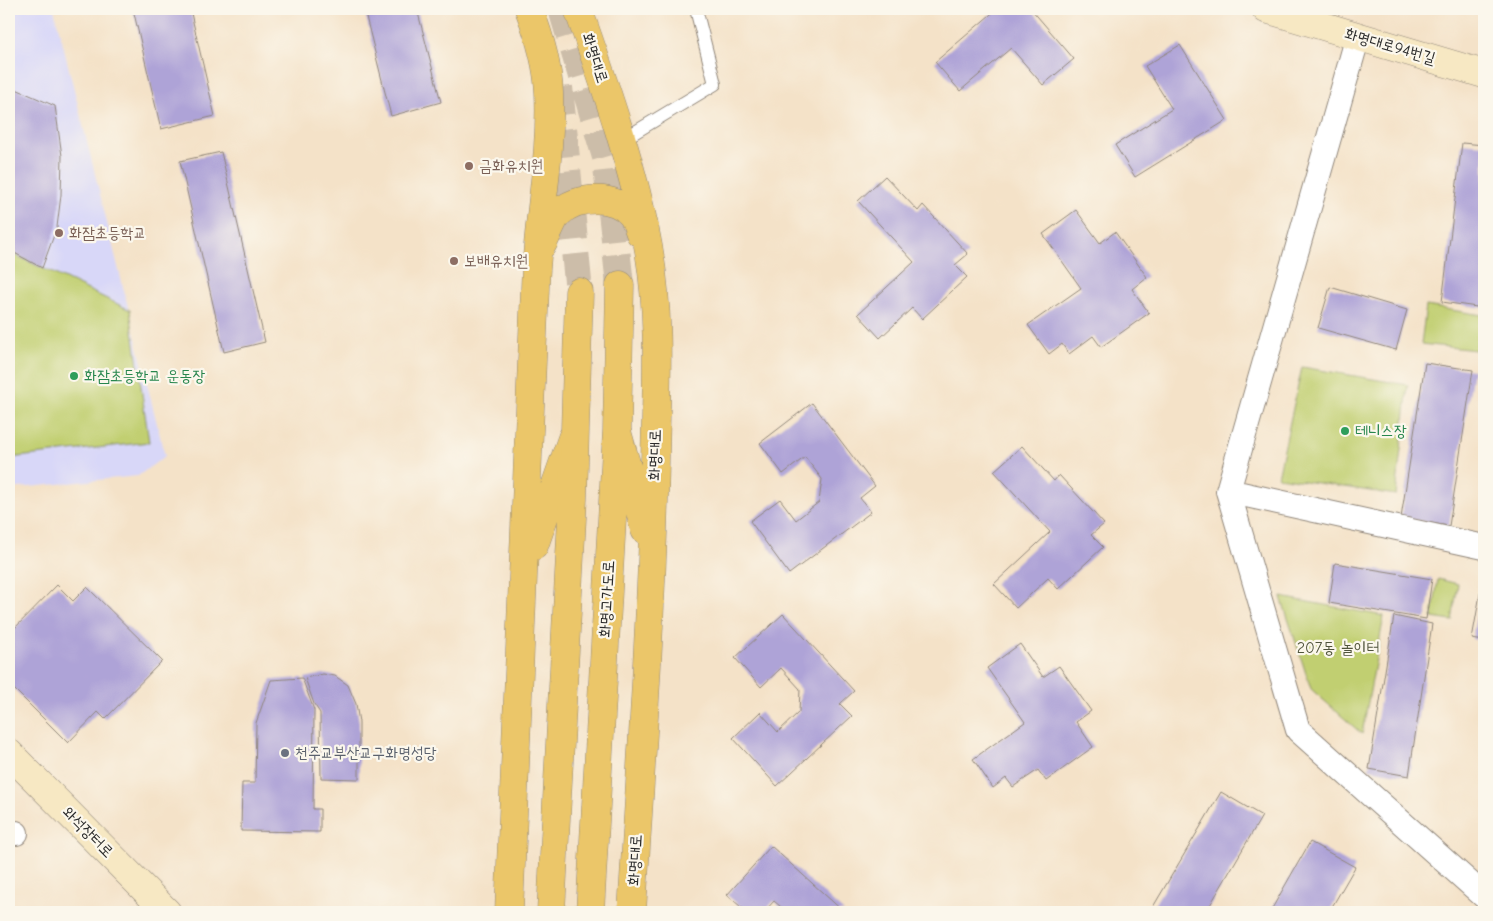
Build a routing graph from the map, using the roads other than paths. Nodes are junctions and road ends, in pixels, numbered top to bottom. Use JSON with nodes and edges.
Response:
{"nodes":[{"id":1,"x":529,"y":9,"type":"edge"},
{"id":2,"x":578,"y":9,"type":"edge"},
{"id":3,"x":696,"y":9,"type":"edge"},
{"id":4,"x":1266,"y":9,"type":"edge"},
{"id":5,"x":1358,"y":36,"type":"junction"},
{"id":6,"x":1484,"y":74,"type":"edge"},
{"id":7,"x":622,"y":140,"type":"junction"},
{"id":8,"x":649,"y":253,"type":"junction"},
{"id":9,"x":536,"y":256,"type":"junction"},
{"id":10,"x":620,"y":285,"type":"tunnel mouth"},
{"id":11,"x":579,"y":292,"type":"tunnel mouth"},
{"id":12,"x":575,"y":430,"type":"junction"},
{"id":13,"x":617,"y":430,"type":"junction"},
{"id":14,"x":1228,"y":491,"type":"junction"},
{"id":15,"x":1484,"y":547,"type":"edge"},
{"id":16,"x":653,"y":558,"type":"junction"},
{"id":17,"x":525,"y":570,"type":"junction"},
{"id":18,"x":9,"y":753,"type":"edge"},
{"id":19,"x":1484,"y":896,"type":"edge"},
{"id":20,"x":167,"y":912,"type":"edge"},
{"id":21,"x":509,"y":912,"type":"edge"},
{"id":22,"x":552,"y":912,"type":"edge"},
{"id":23,"x":590,"y":912,"type":"edge"},
{"id":24,"x":632,"y":912,"type":"edge"}],
"edges":[{"from":1,"to":9,"type":"main road"},
{"from":2,"to":7,"type":"main road","name":"화명대로"},
{"from":3,"to":7,"type":"lane"},
{"from":4,"to":5,"type":"street","name":"화명대로94번길"},
{"from":5,"to":6,"type":"street","name":"화명대로94번길"},
{"from":5,"to":14,"type":"street"},
{"from":7,"to":8,"type":"main road","name":"화명대로"},
{"from":8,"to":9,"type":"main road"},
{"from":8,"to":16,"type":"main road","name":"화명대로"},
{"from":9,"to":17,"type":"main road"},
{"from":10,"to":13,"type":"main road","name":"화명고가도로"},
{"from":11,"to":12,"type":"main road"},
{"from":12,"to":17,"type":"main road"},
{"from":12,"to":22,"type":"main road"},
{"from":13,"to":16,"type":"main road"},
{"from":13,"to":23,"type":"main road","name":"화명고가도로"},
{"from":14,"to":15,"type":"street"},
{"from":14,"to":19,"type":"street"},
{"from":16,"to":24,"type":"main road","name":"화명대로"},
{"from":17,"to":21,"type":"main road"},
{"from":18,"to":20,"type":"street","name":"와석장터로"}]}
